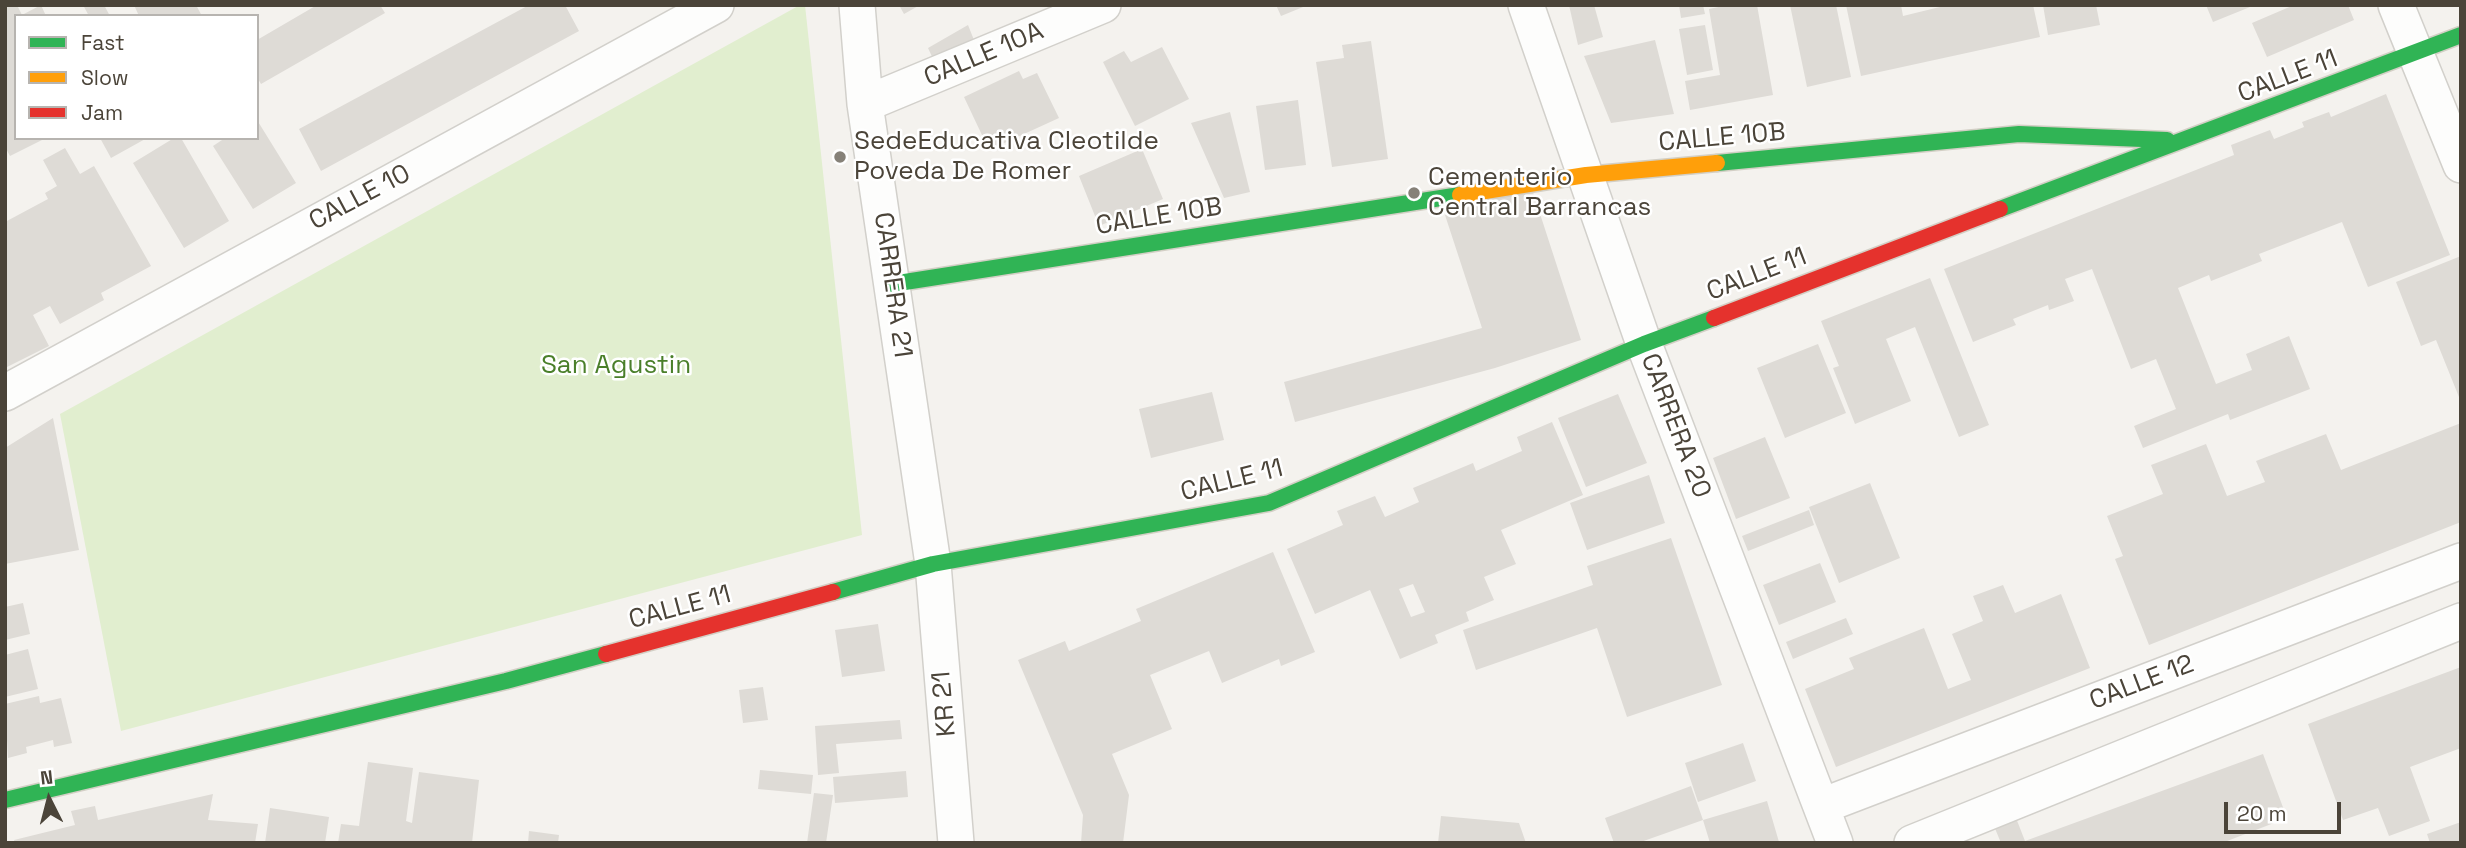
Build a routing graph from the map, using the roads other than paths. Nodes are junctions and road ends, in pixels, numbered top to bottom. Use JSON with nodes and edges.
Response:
{"nodes":[{"id":1,"x":716,"y":5,"type":"edge"},
{"id":2,"x":857,"y":5,"type":"edge"},
{"id":3,"x":1103,"y":5,"type":"edge"},
{"id":4,"x":1526,"y":5,"type":"edge"},
{"id":5,"x":2396,"y":5,"type":"edge"},
{"id":6,"x":2461,"y":35,"type":"edge"},
{"id":7,"x":2416,"y":55,"type":"junction"},
{"id":8,"x":865,"y":104,"type":"junction"},
{"id":9,"x":2186,"y":141,"type":"junction"},
{"id":10,"x":2461,"y":165,"type":"edge"},
{"id":11,"x":1586,"y":175,"type":"junction"},
{"id":12,"x":892,"y":284,"type":"junction"},
{"id":13,"x":1644,"y":344,"type":"junction"},
{"id":14,"x":5,"y":393,"type":"edge"},
{"id":15,"x":2461,"y":561,"type":"edge"},
{"id":16,"x":933,"y":564,"type":"junction"},
{"id":17,"x":2461,"y":621,"type":"edge"},
{"id":18,"x":5,"y":800,"type":"edge"},
{"id":19,"x":1822,"y":806,"type":"junction"},
{"id":20,"x":956,"y":843,"type":"edge"},
{"id":21,"x":1835,"y":843,"type":"edge"},
{"id":22,"x":1912,"y":843,"type":"edge"}],
"edges":[{"from":1,"to":14,"type":"street","name":"CALLE 10"},
{"from":2,"to":8,"type":"street","name":"CARRERA 21"},
{"from":3,"to":8,"type":"street","name":"CALLE 10A"},
{"from":4,"to":11,"type":"street","name":"CARRERA 20"},
{"from":5,"to":7,"type":"street"},
{"from":6,"to":7,"type":"street","name":"CALLE 11"},
{"from":7,"to":9,"type":"street","name":"CALLE 11"},
{"from":7,"to":10,"type":"street"},
{"from":8,"to":12,"type":"street","name":"CARRERA 21"},
{"from":9,"to":11,"type":"street","name":"CALLE 10B"},
{"from":9,"to":13,"type":"street","name":"CALLE 11"},
{"from":11,"to":12,"type":"street","name":"CALLE 10B"},
{"from":11,"to":13,"type":"street","name":"CARRERA 20"},
{"from":12,"to":16,"type":"street","name":"CARRERA 21"},
{"from":13,"to":16,"type":"street","name":"CALLE 11"},
{"from":13,"to":19,"type":"street","name":"CARRERA 20"},
{"from":15,"to":19,"type":"street","name":"CALLE 12"},
{"from":16,"to":18,"type":"street","name":"CALLE 11"},
{"from":16,"to":20,"type":"street","name":"KR 21"},
{"from":17,"to":22,"type":"street"},
{"from":19,"to":21,"type":"street","name":"CARRERA 20"}]}
